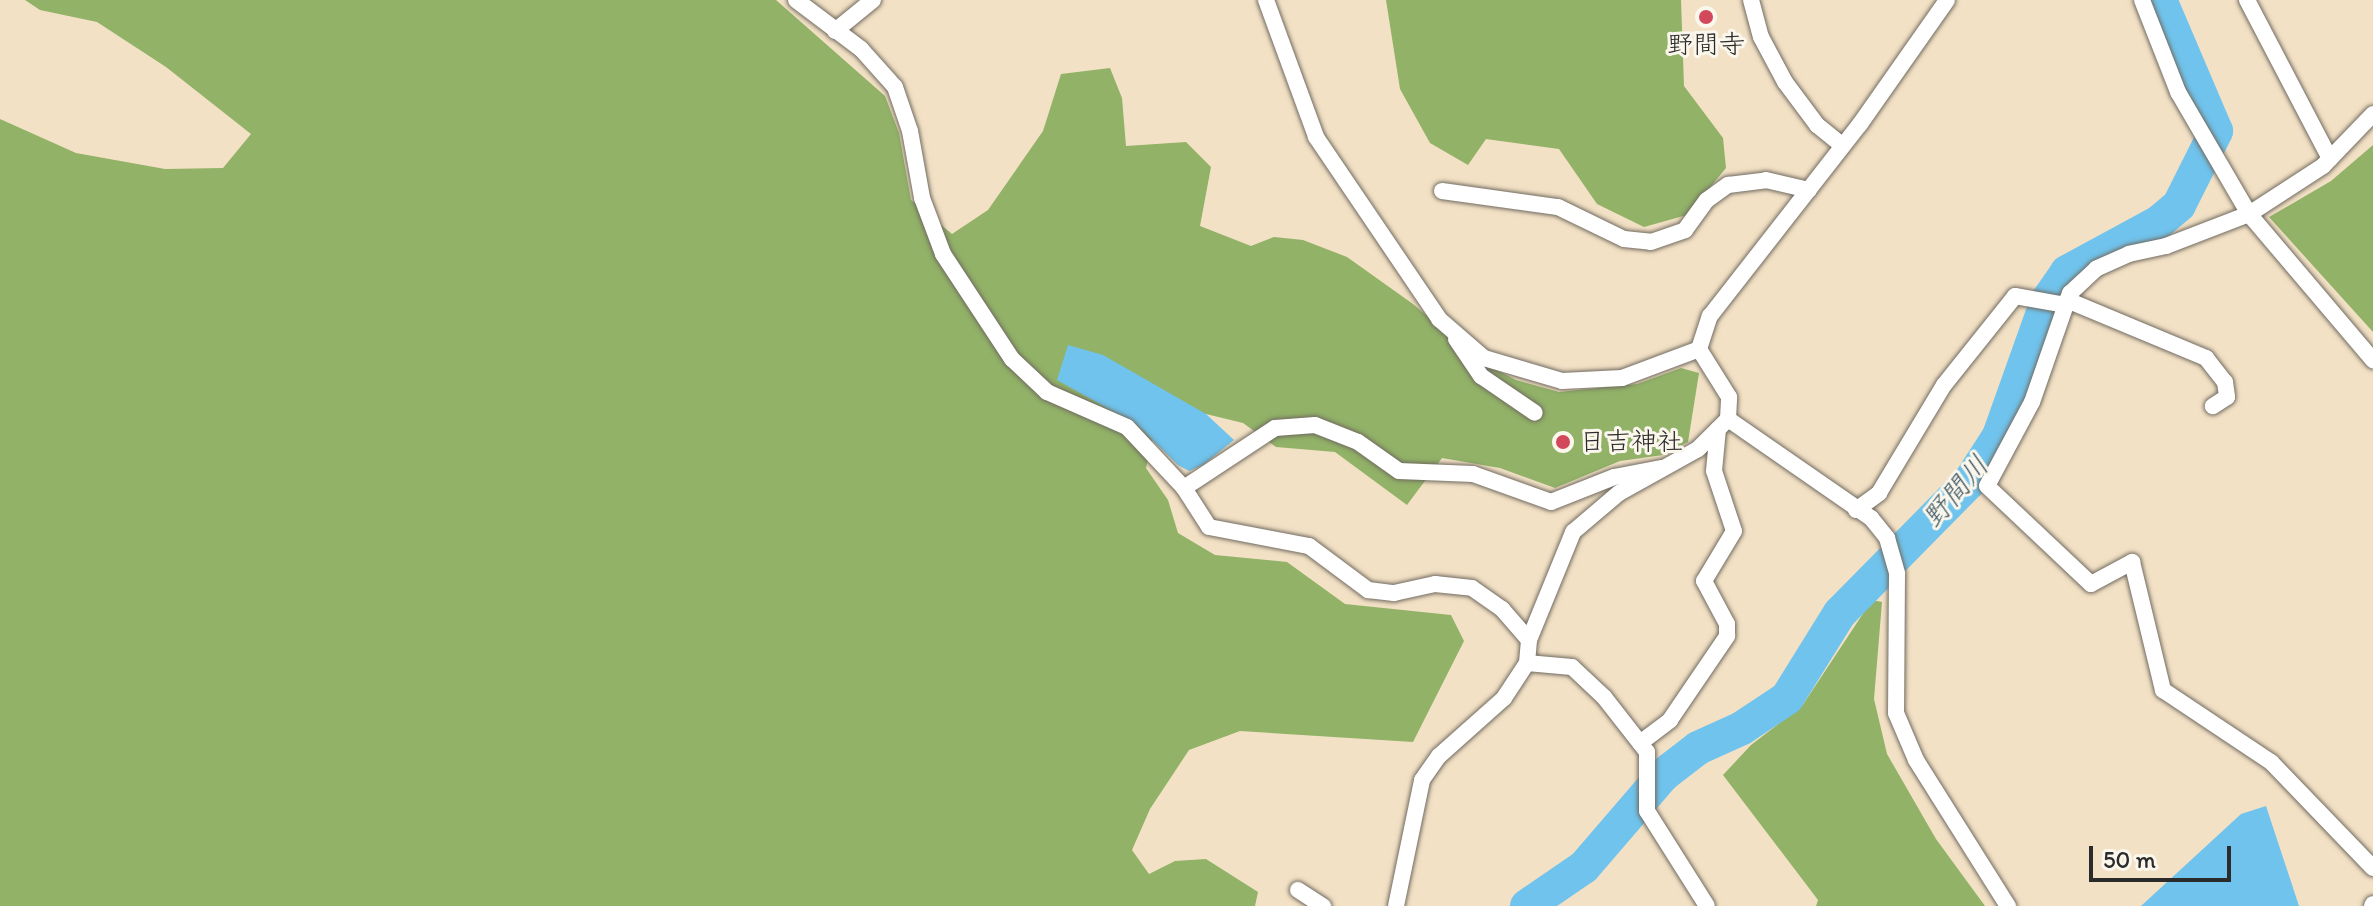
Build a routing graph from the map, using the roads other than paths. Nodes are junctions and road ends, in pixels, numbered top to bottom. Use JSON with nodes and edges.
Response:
{"nodes":[{"id":1,"x":796,"y":0,"type":"edge"},
{"id":2,"x":873,"y":0,"type":"edge"},
{"id":3,"x":1266,"y":0,"type":"edge"},
{"id":4,"x":1751,"y":0,"type":"edge"},
{"id":5,"x":1947,"y":0,"type":"edge"},
{"id":6,"x":2142,"y":0,"type":"edge"},
{"id":7,"x":2247,"y":0,"type":"edge"},
{"id":8,"x":835,"y":31,"type":"junction"},
{"id":9,"x":2373,"y":114,"type":"edge"},
{"id":10,"x":1843,"y":146,"type":"junction"},
{"id":11,"x":2330,"y":159,"type":"junction"},
{"id":12,"x":1809,"y":190,"type":"junction"},
{"id":13,"x":1442,"y":191,"type":"dead end"},
{"id":14,"x":2249,"y":214,"type":"junction"},
{"id":15,"x":2066,"y":303,"type":"junction"},
{"id":16,"x":1450,"y":328,"type":"junction"},
{"id":17,"x":1699,"y":349,"type":"junction"},
{"id":18,"x":2373,"y":360,"type":"edge"},
{"id":19,"x":2213,"y":406,"type":"dead end"},
{"id":20,"x":1535,"y":413,"type":"dead end"},
{"id":21,"x":1723,"y":424,"type":"junction"},
{"id":22,"x":1662,"y":468,"type":"junction"},
{"id":23,"x":1184,"y":488,"type":"junction"},
{"id":24,"x":1856,"y":510,"type":"junction"},
{"id":25,"x":1529,"y":640,"type":"junction"},
{"id":26,"x":1527,"y":663,"type":"junction"},
{"id":27,"x":1640,"y":743,"type":"junction"},
{"id":28,"x":2373,"y":868,"type":"edge"},
{"id":29,"x":1298,"y":890,"type":"dead end"},
{"id":30,"x":1323,"y":906,"type":"edge"},
{"id":31,"x":1396,"y":906,"type":"edge"},
{"id":32,"x":1707,"y":906,"type":"edge"},
{"id":33,"x":2008,"y":906,"type":"edge"}],
"edges":[{"from":1,"to":8,"type":"street"},
{"from":2,"to":8,"type":"street"},
{"from":3,"to":16,"type":"street"},
{"from":4,"to":10,"type":"street"},
{"from":5,"to":10,"type":"street"},
{"from":6,"to":14,"type":"street"},
{"from":7,"to":11,"type":"street"},
{"from":8,"to":23,"type":"street"},
{"from":9,"to":11,"type":"street"},
{"from":10,"to":12,"type":"street"},
{"from":11,"to":14,"type":"street"},
{"from":12,"to":13,"type":"street"},
{"from":12,"to":17,"type":"street"},
{"from":14,"to":15,"type":"street"},
{"from":14,"to":18,"type":"street"},
{"from":15,"to":19,"type":"street"},
{"from":15,"to":24,"type":"street"},
{"from":15,"to":28,"type":"street"},
{"from":16,"to":17,"type":"street"},
{"from":16,"to":20,"type":"street"},
{"from":17,"to":21,"type":"street"},
{"from":21,"to":22,"type":"street"},
{"from":21,"to":24,"type":"street"},
{"from":21,"to":27,"type":"street"},
{"from":22,"to":23,"type":"street"},
{"from":22,"to":25,"type":"street"},
{"from":23,"to":25,"type":"street"},
{"from":24,"to":33,"type":"street"},
{"from":25,"to":26,"type":"street"},
{"from":26,"to":27,"type":"street"},
{"from":26,"to":31,"type":"street"},
{"from":27,"to":32,"type":"street"},
{"from":29,"to":30,"type":"street"}]}
